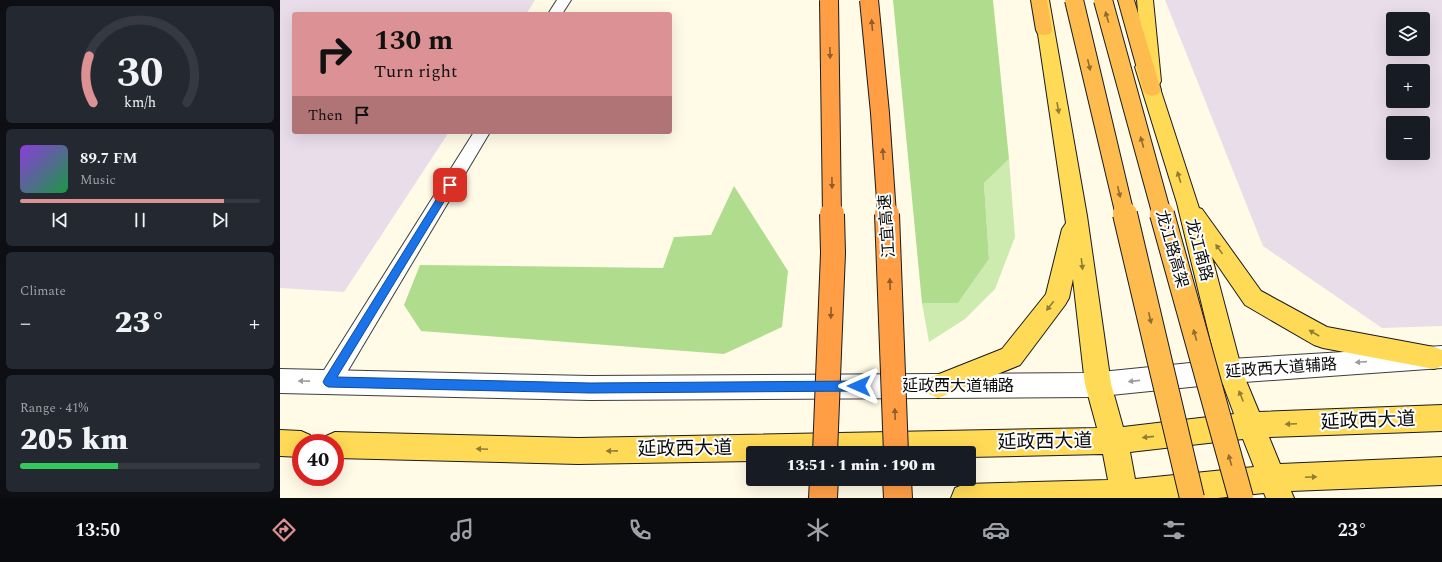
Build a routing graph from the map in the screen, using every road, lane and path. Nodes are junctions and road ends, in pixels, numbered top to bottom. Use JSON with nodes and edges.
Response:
{"nodes":[{"id":1,"x":564,"y":0,"type":"edge"},
{"id":2,"x":829,"y":0,"type":"edge"},
{"id":3,"x":869,"y":0,"type":"edge"},
{"id":4,"x":1036,"y":0,"type":"edge"},
{"id":5,"x":1040,"y":0,"type":"edge"},
{"id":6,"x":1074,"y":0,"type":"edge"},
{"id":7,"x":1102,"y":0,"type":"edge"},
{"id":8,"x":1120,"y":0,"type":"edge"},
{"id":9,"x":1126,"y":0,"type":"edge"},
{"id":10,"x":1145,"y":0,"type":"edge"},
{"id":11,"x":556,"y":12,"type":"edge"},
{"id":12,"x":1044,"y":30,"type":"junction"},
{"id":13,"x":1152,"y":90,"type":"junction"},
{"id":14,"x":481,"y":134,"type":"edge"},
{"id":15,"x":1187,"y":203,"type":"junction"},
{"id":16,"x":1076,"y":216,"type":"junction"},
{"id":17,"x":1438,"y":358,"type":"edge"},
{"id":18,"x":1230,"y":370,"type":"junction"},
{"id":19,"x":280,"y":381,"type":"edge"},
{"id":20,"x":328,"y":382,"type":"junction"},
{"id":21,"x":1098,"y":384,"type":"junction"},
{"id":22,"x":938,"y":386,"type":"junction"},
{"id":23,"x":1442,"y":418,"type":"edge"},
{"id":24,"x":1253,"y":425,"type":"junction"},
{"id":25,"x":1114,"y":441,"type":"junction"},
{"id":26,"x":280,"y":443,"type":"edge"},
{"id":27,"x":292,"y":444,"type":"edge"},
{"id":28,"x":344,"y":445,"type":"edge"},
{"id":29,"x":825,"y":446,"type":"edge"},
{"id":30,"x":896,"y":446,"type":"edge"},
{"id":31,"x":1442,"y":472,"type":"edge"},
{"id":32,"x":824,"y":486,"type":"edge"},
{"id":33,"x":897,"y":486,"type":"edge"},
{"id":34,"x":1277,"y":488,"type":"edge"},
{"id":35,"x":1124,"y":496,"type":"edge"},
{"id":36,"x":823,"y":498,"type":"edge"},
{"id":37,"x":898,"y":498,"type":"edge"},
{"id":38,"x":965,"y":498,"type":"edge"},
{"id":39,"x":1192,"y":498,"type":"edge"},
{"id":40,"x":1241,"y":498,"type":"edge"}],
"edges":[{"from":1,"to":11,"type":"street"},
{"from":2,"to":29,"type":"highway","one_way":true,"bridge":true},
{"from":30,"to":3,"type":"highway","name":"江宜高速","one_way":true,"bridge":true},
{"from":4,"to":12,"type":"main road"},
{"from":5,"to":12,"type":"main road"},
{"from":6,"to":39,"type":"highway","one_way":true,"bridge":true},
{"from":40,"to":7,"type":"highway","name":"龙江路高架","one_way":true,"bridge":true},
{"from":8,"to":13,"type":"main road","name":"龙江南路"},
{"from":9,"to":13,"type":"highway"},
{"from":10,"to":13,"type":"main road"},
{"from":12,"to":16,"type":"main road","one_way":true},
{"from":15,"to":13,"type":"main road","name":"龙江南路","one_way":true},
{"from":14,"to":20,"type":"street"},
{"from":17,"to":15,"type":"main road","one_way":true},
{"from":15,"to":18,"type":"main road","name":"龙江南路"},
{"from":16,"to":21,"type":"main road","one_way":true},
{"from":16,"to":22,"type":"main road","one_way":true},
{"from":17,"to":18,"type":"street","name":"延政西大道辅路","one_way":true},
{"from":18,"to":21,"type":"street","name":"延政西大道辅路","one_way":true},
{"from":24,"to":18,"type":"main road","name":"龙江南路","one_way":true},
{"from":20,"to":19,"type":"street","name":"延政西大道辅路","one_way":true},
{"from":20,"to":22,"type":"street","name":"延政西大道辅路"},
{"from":21,"to":22,"type":"street","name":"延政西大道辅路"},
{"from":21,"to":25,"type":"main road"},
{"from":23,"to":24,"type":"main road","name":"延政西大道","one_way":true},
{"from":24,"to":25,"type":"main road","name":"延政西大道","one_way":true},
{"from":24,"to":34,"type":"main road","name":"龙江南路"},
{"from":25,"to":28,"type":"main road","name":"延政西大道","one_way":true},
{"from":25,"to":35,"type":"main road"},
{"from":26,"to":27,"type":"main road"},
{"from":34,"to":31,"type":"main road","one_way":true},
{"from":32,"to":36,"type":"highway"},
{"from":33,"to":37,"type":"highway"},
{"from":34,"to":35,"type":"main road"},
{"from":35,"to":38,"type":"main road"}]}
